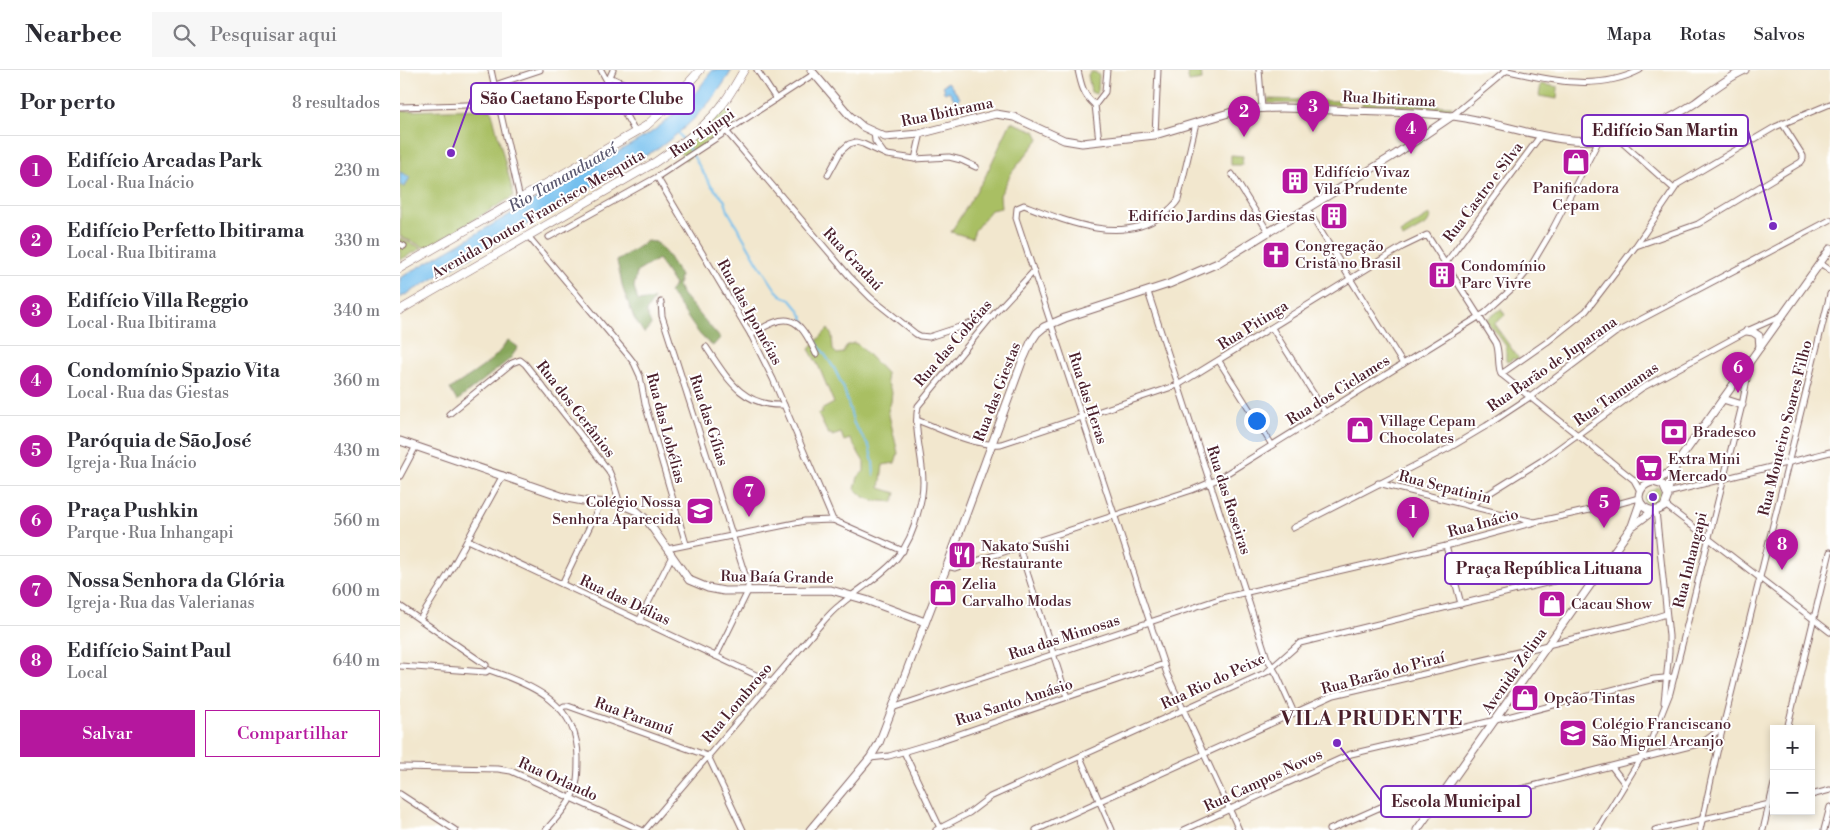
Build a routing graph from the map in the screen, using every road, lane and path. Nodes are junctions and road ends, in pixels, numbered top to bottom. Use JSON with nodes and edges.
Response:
{"nodes":[{"id":1,"x":491,"y":70,"type":"edge"},
{"id":2,"x":540,"y":70,"type":"edge"},
{"id":3,"x":601,"y":70,"type":"edge"},
{"id":4,"x":613,"y":70,"type":"edge"},
{"id":5,"x":700,"y":70,"type":"edge"},
{"id":6,"x":744,"y":70,"type":"edge"},
{"id":7,"x":757,"y":70,"type":"edge"},
{"id":8,"x":1078,"y":70,"type":"edge"},
{"id":9,"x":1107,"y":70,"type":"edge"},
{"id":10,"x":1158,"y":70,"type":"edge"},
{"id":11,"x":1259,"y":70,"type":"edge"},
{"id":12,"x":1506,"y":70,"type":"edge"},
{"id":13,"x":1640,"y":70,"type":"edge"},
{"id":14,"x":1739,"y":71,"type":"edge"},
{"id":15,"x":812,"y":72,"type":"edge"},
{"id":16,"x":608,"y":79,"type":"junction"},
{"id":17,"x":494,"y":85,"type":"junction"},
{"id":18,"x":776,"y":99,"type":"junction"},
{"id":19,"x":499,"y":104,"type":"junction"},
{"id":20,"x":1830,"y":104,"type":"edge"},
{"id":21,"x":669,"y":105,"type":"junction"},
{"id":22,"x":1095,"y":105,"type":"junction"},
{"id":23,"x":400,"y":107,"type":"edge"},
{"id":24,"x":1262,"y":108,"type":"junction"},
{"id":25,"x":1452,"y":116,"type":"junction"},
{"id":26,"x":1196,"y":123,"type":"junction"},
{"id":27,"x":1782,"y":123,"type":"junction"},
{"id":28,"x":726,"y":131,"type":"junction"},
{"id":29,"x":635,"y":132,"type":"junction"},
{"id":30,"x":874,"y":132,"type":"junction"},
{"id":31,"x":920,"y":134,"type":"junction"},
{"id":32,"x":1155,"y":135,"type":"junction"},
{"id":33,"x":1541,"y":135,"type":"junction"},
{"id":34,"x":1617,"y":138,"type":"junction"},
{"id":35,"x":1599,"y":140,"type":"junction"},
{"id":36,"x":1098,"y":141,"type":"junction"},
{"id":37,"x":888,"y":155,"type":"junction"},
{"id":38,"x":915,"y":159,"type":"junction"},
{"id":39,"x":976,"y":167,"type":"dead end"},
{"id":40,"x":1232,"y":174,"type":"dead end"},
{"id":41,"x":828,"y":175,"type":"dead end"},
{"id":42,"x":657,"y":177,"type":"junction"},
{"id":43,"x":1674,"y":189,"type":"junction"},
{"id":44,"x":520,"y":199,"type":"junction"},
{"id":45,"x":1307,"y":209,"type":"junction"},
{"id":46,"x":1829,"y":223,"type":"edge"},
{"id":47,"x":1269,"y":233,"type":"junction"},
{"id":48,"x":528,"y":236,"type":"junction"},
{"id":49,"x":550,"y":237,"type":"dead end"},
{"id":50,"x":1635,"y":247,"type":"junction"},
{"id":51,"x":1830,"y":250,"type":"edge"},
{"id":52,"x":1820,"y":263,"type":"junction"},
{"id":53,"x":1445,"y":264,"type":"junction"},
{"id":54,"x":400,"y":268,"type":"edge"},
{"id":55,"x":1830,"y":270,"type":"edge"},
{"id":56,"x":1034,"y":271,"type":"junction"},
{"id":57,"x":1350,"y":279,"type":"junction"},
{"id":58,"x":1148,"y":292,"type":"junction"},
{"id":59,"x":1830,"y":294,"type":"edge"},
{"id":60,"x":661,"y":302,"type":"dead end"},
{"id":61,"x":400,"y":310,"type":"edge"},
{"id":62,"x":1784,"y":314,"type":"junction"},
{"id":63,"x":993,"y":315,"type":"junction"},
{"id":64,"x":1478,"y":317,"type":"junction"},
{"id":65,"x":1051,"y":324,"type":"junction"},
{"id":66,"x":1272,"y":328,"type":"junction"},
{"id":67,"x":1747,"y":331,"type":"junction"},
{"id":68,"x":752,"y":335,"type":"junction"},
{"id":69,"x":706,"y":347,"type":"dead end"},
{"id":70,"x":1760,"y":348,"type":"junction"},
{"id":71,"x":816,"y":354,"type":"dead end"},
{"id":72,"x":1219,"y":361,"type":"junction"},
{"id":73,"x":1750,"y":362,"type":"junction"},
{"id":74,"x":1403,"y":364,"type":"junction"},
{"id":75,"x":1501,"y":374,"type":"junction"},
{"id":76,"x":1178,"y":385,"type":"junction"},
{"id":77,"x":1530,"y":397,"type":"junction"},
{"id":78,"x":1724,"y":399,"type":"junction"},
{"id":79,"x":784,"y":405,"type":"junction"},
{"id":80,"x":1742,"y":405,"type":"junction"},
{"id":81,"x":1325,"y":412,"type":"junction"},
{"id":82,"x":449,"y":414,"type":"dead end"},
{"id":83,"x":1082,"y":417,"type":"junction"},
{"id":84,"x":917,"y":420,"type":"junction"},
{"id":85,"x":1578,"y":435,"type":"junction"},
{"id":86,"x":400,"y":440,"type":"edge"},
{"id":87,"x":992,"y":445,"type":"junction"},
{"id":88,"x":1272,"y":445,"type":"junction"},
{"id":89,"x":416,"y":446,"type":"junction"},
{"id":90,"x":1830,"y":452,"type":"edge"},
{"id":91,"x":1678,"y":462,"type":"junction"},
{"id":92,"x":1789,"y":462,"type":"junction"},
{"id":93,"x":503,"y":475,"type":"junction"},
{"id":94,"x":400,"y":476,"type":"edge"},
{"id":95,"x":1723,"y":478,"type":"junction"},
{"id":96,"x":1210,"y":482,"type":"junction"},
{"id":97,"x":1653,"y":482,"type":"junction"},
{"id":98,"x":1378,"y":484,"type":"junction"},
{"id":99,"x":1667,"y":492,"type":"junction"},
{"id":100,"x":1640,"y":497,"type":"junction"},
{"id":101,"x":601,"y":503,"type":"junction"},
{"id":102,"x":620,"y":504,"type":"junction"},
{"id":103,"x":1666,"y":505,"type":"junction"},
{"id":104,"x":1469,"y":506,"type":"junction"},
{"id":105,"x":1655,"y":511,"type":"junction"},
{"id":106,"x":1114,"y":516,"type":"junction"},
{"id":107,"x":833,"y":520,"type":"junction"},
{"id":108,"x":1535,"y":522,"type":"junction"},
{"id":109,"x":1632,"y":526,"type":"junction"},
{"id":110,"x":1293,"y":528,"type":"dead end"},
{"id":111,"x":733,"y":534,"type":"junction"},
{"id":112,"x":1709,"y":538,"type":"junction"},
{"id":113,"x":468,"y":540,"type":"junction"},
{"id":114,"x":686,"y":544,"type":"junction"},
{"id":115,"x":1446,"y":546,"type":"junction"},
{"id":116,"x":1019,"y":547,"type":"junction"},
{"id":117,"x":667,"y":548,"type":"junction"},
{"id":118,"x":903,"y":552,"type":"junction"},
{"id":119,"x":1830,"y":552,"type":"edge"},
{"id":120,"x":672,"y":556,"type":"junction"},
{"id":121,"x":947,"y":566,"type":"junction"},
{"id":122,"x":1595,"y":579,"type":"junction"},
{"id":123,"x":1761,"y":579,"type":"junction"},
{"id":124,"x":562,"y":584,"type":"junction"},
{"id":125,"x":748,"y":591,"type":"junction"},
{"id":126,"x":1246,"y":593,"type":"junction"},
{"id":127,"x":853,"y":595,"type":"junction"},
{"id":128,"x":1461,"y":604,"type":"junction"},
{"id":129,"x":400,"y":606,"type":"edge"},
{"id":130,"x":1666,"y":614,"type":"junction"},
{"id":131,"x":420,"y":619,"type":"junction"},
{"id":132,"x":639,"y":620,"type":"junction"},
{"id":133,"x":1814,"y":620,"type":"junction"},
{"id":134,"x":925,"y":622,"type":"junction"},
{"id":135,"x":1151,"y":622,"type":"junction"},
{"id":136,"x":1830,"y":632,"type":"edge"},
{"id":137,"x":1549,"y":644,"type":"junction"},
{"id":138,"x":1669,"y":652,"type":"junction"},
{"id":139,"x":1680,"y":653,"type":"junction"},
{"id":140,"x":1054,"y":654,"type":"junction"},
{"id":141,"x":716,"y":656,"type":"junction"},
{"id":142,"x":1164,"y":664,"type":"junction"},
{"id":143,"x":400,"y":666,"type":"edge"},
{"id":144,"x":1273,"y":668,"type":"junction"},
{"id":145,"x":487,"y":669,"type":"junction"},
{"id":146,"x":1674,"y":677,"type":"junction"},
{"id":147,"x":1667,"y":678,"type":"junction"},
{"id":148,"x":771,"y":682,"type":"junction"},
{"id":149,"x":1068,"y":697,"type":"junction"},
{"id":150,"x":891,"y":708,"type":"junction"},
{"id":151,"x":560,"y":709,"type":"junction"},
{"id":152,"x":1664,"y":709,"type":"junction"},
{"id":153,"x":1183,"y":710,"type":"junction"},
{"id":154,"x":1294,"y":713,"type":"junction"},
{"id":155,"x":1496,"y":720,"type":"junction"},
{"id":156,"x":1788,"y":725,"type":"edge"},
{"id":157,"x":1724,"y":726,"type":"junction"},
{"id":158,"x":1702,"y":743,"type":"junction"},
{"id":159,"x":1718,"y":748,"type":"junction"},
{"id":160,"x":904,"y":752,"type":"junction"},
{"id":161,"x":1204,"y":755,"type":"junction"},
{"id":162,"x":708,"y":756,"type":"junction"},
{"id":163,"x":1080,"y":757,"type":"junction"},
{"id":164,"x":870,"y":758,"type":"junction"},
{"id":165,"x":1640,"y":760,"type":"junction"},
{"id":166,"x":400,"y":766,"type":"edge"},
{"id":167,"x":1612,"y":767,"type":"junction"},
{"id":168,"x":1625,"y":784,"type":"junction"},
{"id":169,"x":1830,"y":790,"type":"edge"},
{"id":170,"x":400,"y":794,"type":"edge"},
{"id":171,"x":1443,"y":794,"type":"junction"},
{"id":172,"x":1815,"y":794,"type":"edge"},
{"id":173,"x":572,"y":798,"type":"junction"},
{"id":174,"x":1100,"y":801,"type":"junction"},
{"id":175,"x":1770,"y":804,"type":"edge"},
{"id":176,"x":1770,"y":807,"type":"edge"},
{"id":177,"x":1830,"y":807,"type":"edge"},
{"id":178,"x":1432,"y":809,"type":"junction"},
{"id":179,"x":1229,"y":810,"type":"junction"},
{"id":180,"x":1702,"y":819,"type":"junction"},
{"id":181,"x":939,"y":829,"type":"edge"},
{"id":182,"x":455,"y":830,"type":"edge"},
{"id":183,"x":546,"y":830,"type":"edge"},
{"id":184,"x":643,"y":830,"type":"edge"},
{"id":185,"x":743,"y":830,"type":"edge"},
{"id":186,"x":810,"y":830,"type":"edge"},
{"id":187,"x":1036,"y":830,"type":"edge"},
{"id":188,"x":1112,"y":830,"type":"edge"},
{"id":189,"x":1184,"y":830,"type":"edge"},
{"id":190,"x":1239,"y":830,"type":"edge"},
{"id":191,"x":1329,"y":830,"type":"edge"},
{"id":192,"x":1417,"y":830,"type":"edge"},
{"id":193,"x":1597,"y":830,"type":"edge"},
{"id":194,"x":1655,"y":830,"type":"edge"},
{"id":195,"x":1700,"y":830,"type":"edge"},
{"id":196,"x":1763,"y":830,"type":"edge"},
{"id":197,"x":1824,"y":830,"type":"edge"}],
"edges":[{"from":1,"to":17,"type":"street"},
{"from":2,"to":17,"type":"street"},
{"from":3,"to":16,"type":"street"},
{"from":4,"to":16,"type":"street"},
{"from":5,"to":21,"type":"highway"},
{"from":6,"to":48,"type":"highway","name":"Avenida Doutor Francisco Mesquita"},
{"from":7,"to":18,"type":"street"},
{"from":8,"to":22,"type":"street"},
{"from":9,"to":22,"type":"street"},
{"from":10,"to":32,"type":"street"},
{"from":11,"to":24,"type":"street"},
{"from":12,"to":13,"type":"street"},
{"from":12,"to":25,"type":"street"},
{"from":14,"to":34,"type":"main road","name":"Rua Ibitirama"},
{"from":15,"to":18,"type":"street","name":"Rua Tujupi"},
{"from":15,"to":30,"type":"main road","name":"Rua Ibitirama"},
{"from":16,"to":21,"type":"street"},
{"from":16,"to":29,"type":"street"},
{"from":17,"to":19,"type":"street"},
{"from":18,"to":28,"type":"street","name":"Rua Tujupi"},
{"from":19,"to":23,"type":"street"},
{"from":19,"to":44,"type":"street"},
{"from":20,"to":27,"type":"street"},
{"from":21,"to":29,"type":"highway"},
{"from":22,"to":36,"type":"street"},
{"from":24,"to":25,"type":"main road","name":"Rua Ibitirama"},
{"from":24,"to":26,"type":"main road","name":"Rua Ibitirama"},
{"from":25,"to":33,"type":"main road","name":"Rua Ibitirama"},
{"from":25,"to":45,"type":"main road","name":"Rua das Giestas"},
{"from":26,"to":32,"type":"main road","name":"Rua Ibitirama"},
{"from":26,"to":56,"type":"street","name":"Rua das Heras"},
{"from":27,"to":43,"type":"street"},
{"from":27,"to":50,"type":"street"},
{"from":28,"to":42,"type":"street","name":"Rua Tujupi"},
{"from":28,"to":63,"type":"street","name":"Rua Gradaú"},
{"from":29,"to":44,"type":"highway"},
{"from":30,"to":31,"type":"main road","name":"Rua Ibitirama"},
{"from":30,"to":37,"type":"street"},
{"from":31,"to":36,"type":"main road","name":"Rua Ibitirama"},
{"from":31,"to":38,"type":"street"},
{"from":32,"to":36,"type":"main road","name":"Rua Ibitirama"},
{"from":33,"to":35,"type":"main road","name":"Rua Ibitirama"},
{"from":33,"to":53,"type":"street","name":"Rua Castro e Silva"},
{"from":34,"to":35,"type":"main road","name":"Rua Ibitirama"},
{"from":34,"to":43,"type":"street"},
{"from":35,"to":64,"type":"street","name":"Rua dos Ciclames"},
{"from":37,"to":38,"type":"street"},
{"from":37,"to":41,"type":"street"},
{"from":38,"to":39,"type":"street"},
{"from":40,"to":47,"type":"street"},
{"from":42,"to":49,"type":"street","name":"Rua Tujupi"},
{"from":42,"to":68,"type":"street","name":"Rua das Ipoméias"},
{"from":43,"to":50,"type":"street"},
{"from":44,"to":54,"type":"highway"},
{"from":45,"to":47,"type":"main road","name":"Rua das Giestas"},
{"from":45,"to":57,"type":"street"},
{"from":46,"to":77,"type":"street","name":"Rua Barão de Juparana"},
{"from":47,"to":58,"type":"main road","name":"Rua das Giestas"},
{"from":48,"to":61,"type":"highway","name":"Avenida Doutor Francisco Mesquita"},
{"from":48,"to":114,"type":"street","name":"Rua das Lobélias"},
{"from":50,"to":75,"type":"street"},
{"from":51,"to":52,"type":"main road"},
{"from":52,"to":55,"type":"street"},
{"from":52,"to":62,"type":"main road"},
{"from":53,"to":57,"type":"street","name":"Rua Pitinga"},
{"from":53,"to":64,"type":"street","name":"Rua Pitinga"},
{"from":56,"to":63,"type":"street","name":"Rua das Cobéias"},
{"from":56,"to":65,"type":"street","name":"Rua das Heras"},
{"from":57,"to":66,"type":"street","name":"Rua Pitinga"},
{"from":57,"to":74,"type":"street"},
{"from":58,"to":65,"type":"main road","name":"Rua das Giestas"},
{"from":58,"to":76,"type":"street","name":"Rua das Roseiras"},
{"from":59,"to":92,"type":"street","name":"Rua Monteiro Soares Filho"},
{"from":60,"to":111,"type":"street","name":"Rua das Gílias"},
{"from":62,"to":67,"type":"street","name":"Rua Tamuanas"},
{"from":62,"to":70,"type":"main road"},
{"from":63,"to":84,"type":"street","name":"Rua das Cobéias"},
{"from":64,"to":74,"type":"street","name":"Rua dos Ciclames"},
{"from":64,"to":75,"type":"street","name":"Rua Pitinga"},
{"from":65,"to":83,"type":"street","name":"Rua das Heras"},
{"from":65,"to":87,"type":"main road","name":"Rua das Giestas"},
{"from":66,"to":72,"type":"street","name":"Rua Pitinga"},
{"from":66,"to":81,"type":"street"},
{"from":67,"to":70,"type":"main road"},
{"from":67,"to":85,"type":"street","name":"Rua Tamuanas"},
{"from":68,"to":71,"type":"street"},
{"from":68,"to":79,"type":"street","name":"Rua das Ipoméias"},
{"from":69,"to":79,"type":"street","name":"Rua das Gílias"},
{"from":70,"to":73,"type":"main road"},
{"from":72,"to":76,"type":"street","name":"Rua Pitinga"},
{"from":72,"to":88,"type":"street"},
{"from":73,"to":78,"type":"main road"},
{"from":73,"to":80,"type":"street","name":"Rua Inhangapi"},
{"from":74,"to":81,"type":"street","name":"Rua dos Ciclames"},
{"from":75,"to":77,"type":"street"},
{"from":76,"to":83,"type":"street","name":"Rua Pitinga"},
{"from":76,"to":96,"type":"street","name":"Rua das Roseiras"},
{"from":77,"to":85,"type":"street"},
{"from":77,"to":98,"type":"street","name":"Rua Barão de Juparana"},
{"from":78,"to":80,"type":"main road"},
{"from":78,"to":91,"type":"main road"},
{"from":79,"to":107,"type":"street","name":"Rua das Ipoméias"},
{"from":80,"to":95,"type":"street","name":"Rua Inhangapi"},
{"from":81,"to":88,"type":"street","name":"Rua dos Ciclames"},
{"from":82,"to":102,"type":"street","name":"Rua dos Gerânios"},
{"from":83,"to":87,"type":"street","name":"Rua Pitinga"},
{"from":83,"to":106,"type":"street","name":"Rua das Heras"},
{"from":84,"to":87,"type":"street"},
{"from":84,"to":118,"type":"street","name":"Rua das Cobéias"},
{"from":85,"to":100,"type":"street"},
{"from":85,"to":104,"type":"street","name":"Rua Tamuanas"},
{"from":86,"to":89,"type":"main road","name":"Rua Baía Grande"},
{"from":87,"to":121,"type":"main road","name":"Rua das Giestas"},
{"from":88,"to":96,"type":"street","name":"Rua dos Ciclames"},
{"from":89,"to":93,"type":"main road","name":"Rua Baía Grande"},
{"from":89,"to":94,"type":"street"},
{"from":90,"to":92,"type":"street"},
{"from":91,"to":97,"type":"main road"},
{"from":91,"to":99,"type":"main road"},
{"from":92,"to":95,"type":"street"},
{"from":92,"to":123,"type":"street","name":"Rua Monteiro Soares Filho"},
{"from":93,"to":101,"type":"main road","name":"Rua Baía Grande"},
{"from":93,"to":113,"type":"street"},
{"from":95,"to":99,"type":"street"},
{"from":95,"to":112,"type":"street","name":"Rua Inhangapi"},
{"from":96,"to":106,"type":"street","name":"Rua dos Ciclames"},
{"from":96,"to":126,"type":"street","name":"Rua das Roseiras"},
{"from":97,"to":99,"type":"main road"},
{"from":97,"to":100,"type":"main road"},
{"from":98,"to":104,"type":"street","name":"Rua Sepatinin"},
{"from":98,"to":110,"type":"street","name":"Rua Barão de Juparana"},
{"from":99,"to":103,"type":"main road"},
{"from":100,"to":105,"type":"main road"},
{"from":100,"to":108,"type":"street","name":"Rua Inácio"},
{"from":100,"to":109,"type":"main road","name":"Avenida Zelina"},
{"from":101,"to":102,"type":"main road","name":"Rua Baía Grande"},
{"from":101,"to":124,"type":"street"},
{"from":102,"to":117,"type":"main road","name":"Rua Baía Grande"},
{"from":103,"to":105,"type":"main road"},
{"from":103,"to":112,"type":"street"},
{"from":104,"to":108,"type":"street","name":"Rua Sepatinin"},
{"from":105,"to":109,"type":"main road","name":"Avenida Zelina"},
{"from":105,"to":130,"type":"street"},
{"from":106,"to":116,"type":"street","name":"Rua dos Ciclames"},
{"from":106,"to":135,"type":"street","name":"Rua das Heras"},
{"from":107,"to":111,"type":"street"},
{"from":107,"to":118,"type":"street"},
{"from":108,"to":115,"type":"street","name":"Rua Inácio"},
{"from":109,"to":122,"type":"main road","name":"Avenida Zelina"},
{"from":111,"to":114,"type":"street"},
{"from":111,"to":125,"type":"street","name":"Rua das Gílias"},
{"from":112,"to":123,"type":"street"},
{"from":112,"to":139,"type":"street","name":"Rua Inhangapi"},
{"from":113,"to":124,"type":"street","name":"Rua das Dálias"},
{"from":113,"to":131,"type":"street"},
{"from":114,"to":117,"type":"street"},
{"from":115,"to":126,"type":"street","name":"Rua Inácio"},
{"from":115,"to":128,"type":"street"},
{"from":116,"to":121,"type":"street","name":"Rua dos Ciclames"},
{"from":116,"to":140,"type":"street"},
{"from":117,"to":120,"type":"main road","name":"Rua Baía Grande"},
{"from":118,"to":127,"type":"street","name":"Rua das Cobéias"},
{"from":119,"to":133,"type":"street"},
{"from":120,"to":125,"type":"main road","name":"Rua Baía Grande"},
{"from":120,"to":132,"type":"street"},
{"from":121,"to":134,"type":"main road","name":"Rua das Giestas"},
{"from":122,"to":128,"type":"street","name":"Rua Rio do Peixe"},
{"from":122,"to":137,"type":"main road","name":"Avenida Zelina"},
{"from":123,"to":133,"type":"street"},
{"from":123,"to":157,"type":"street","name":"Rua Monteiro Soares Filho"},
{"from":124,"to":132,"type":"street","name":"Rua das Dálias"},
{"from":125,"to":127,"type":"main road","name":"Rua Baía Grande"},
{"from":125,"to":141,"type":"street"},
{"from":126,"to":135,"type":"street","name":"Rua das Mimosas"},
{"from":126,"to":144,"type":"street","name":"Rua das Roseiras"},
{"from":127,"to":134,"type":"main road","name":"Rua Baía Grande"},
{"from":127,"to":148,"type":"street","name":"Rua Lombroso"},
{"from":128,"to":144,"type":"street","name":"Rua Rio do Peixe"},
{"from":129,"to":131,"type":"street"},
{"from":130,"to":137,"type":"street","name":"Rua Barão do Piraí"},
{"from":130,"to":138,"type":"street"},
{"from":131,"to":145,"type":"street"},
{"from":132,"to":141,"type":"street","name":"Rua das Dálias"},
{"from":133,"to":136,"type":"street"},
{"from":133,"to":156,"type":"street"},
{"from":134,"to":150,"type":"main road","name":"Rua das Giestas"},
{"from":135,"to":140,"type":"street","name":"Rua das Mimosas"},
{"from":135,"to":142,"type":"street","name":"Rua das Heras"},
{"from":137,"to":154,"type":"street","name":"Rua Barão do Piraí"},
{"from":137,"to":155,"type":"main road","name":"Avenida Zelina"},
{"from":138,"to":139,"type":"street"},
{"from":138,"to":147,"type":"street"},
{"from":139,"to":146,"type":"street","name":"Rua Inhangapi"},
{"from":140,"to":149,"type":"street"},
{"from":140,"to":150,"type":"street","name":"Rua das Mimosas"},
{"from":141,"to":148,"type":"street","name":"Rua das Dálias"},
{"from":142,"to":149,"type":"street","name":"Rua Santo Amásio"},
{"from":142,"to":153,"type":"street","name":"Rua das Heras"},
{"from":143,"to":145,"type":"street"},
{"from":144,"to":153,"type":"street","name":"Rua Rio do Peixe"},
{"from":144,"to":154,"type":"street","name":"Rua das Roseiras"},
{"from":145,"to":151,"type":"street"},
{"from":146,"to":147,"type":"street","name":"Rua Campos Novos"},
{"from":146,"to":152,"type":"street","name":"Rua Inhangapi"},
{"from":147,"to":152,"type":"street"},
{"from":147,"to":155,"type":"street","name":"Rua Campos Novos"},
{"from":148,"to":162,"type":"street","name":"Rua Lombroso"},
{"from":149,"to":160,"type":"street","name":"Rua Santo Amásio"},
{"from":150,"to":164,"type":"main road","name":"Rua das Giestas"},
{"from":151,"to":162,"type":"street","name":"Rua Paramú"},
{"from":151,"to":173,"type":"street"},
{"from":152,"to":165,"type":"street","name":"Rua Inhangapi"},
{"from":153,"to":161,"type":"street","name":"Rua das Heras"},
{"from":153,"to":163,"type":"street","name":"Rua Rio do Peixe"},
{"from":154,"to":161,"type":"street","name":"Rua Barão do Piraí"},
{"from":155,"to":171,"type":"main road","name":"Avenida Zelina"},
{"from":155,"to":179,"type":"street","name":"Rua Campos Novos"},
{"from":157,"to":158,"type":"street"},
{"from":157,"to":159,"type":"street","name":"Rua Monteiro Soares Filho"},
{"from":158,"to":159,"type":"street"},
{"from":158,"to":165,"type":"street"},
{"from":159,"to":180,"type":"street","name":"Rua Monteiro Soares Filho"},
{"from":160,"to":164,"type":"street","name":"Rua Santo Amásio"},
{"from":160,"to":181,"type":"street"},
{"from":161,"to":174,"type":"street","name":"Rua Barão do Piraí"},
{"from":161,"to":179,"type":"street","name":"Rua das Heras"},
{"from":162,"to":184,"type":"street","name":"Rua Lombroso"},
{"from":162,"to":185,"type":"street"},
{"from":163,"to":174,"type":"street"},
{"from":163,"to":181,"type":"street","name":"Rua Rio do Peixe"},
{"from":164,"to":186,"type":"main road","name":"Rua das Giestas"},
{"from":165,"to":167,"type":"street"},
{"from":165,"to":168,"type":"street","name":"Rua Inhangapi"},
{"from":166,"to":173,"type":"street","name":"Rua Orlando"},
{"from":167,"to":168,"type":"street"},
{"from":167,"to":178,"type":"street"},
{"from":168,"to":193,"type":"street","name":"Rua Inhangapi"},
{"from":169,"to":172,"type":"street"},
{"from":170,"to":182,"type":"street"},
{"from":171,"to":178,"type":"main road","name":"Avenida Zelina"},
{"from":171,"to":191,"type":"street"},
{"from":173,"to":183,"type":"street"},
{"from":173,"to":184,"type":"street","name":"Rua Orlando"},
{"from":174,"to":187,"type":"street","name":"Rua Barão do Piraí"},
{"from":174,"to":188,"type":"street"},
{"from":175,"to":180,"type":"street"},
{"from":176,"to":196,"type":"street"},
{"from":177,"to":197,"type":"street"},
{"from":178,"to":192,"type":"main road","name":"Avenida Zelina"},
{"from":179,"to":189,"type":"street","name":"Rua Campos Novos"},
{"from":179,"to":190,"type":"street","name":"Rua das Heras"},
{"from":180,"to":194,"type":"street"},
{"from":180,"to":195,"type":"street","name":"Rua Monteiro Soares Filho"}]}
